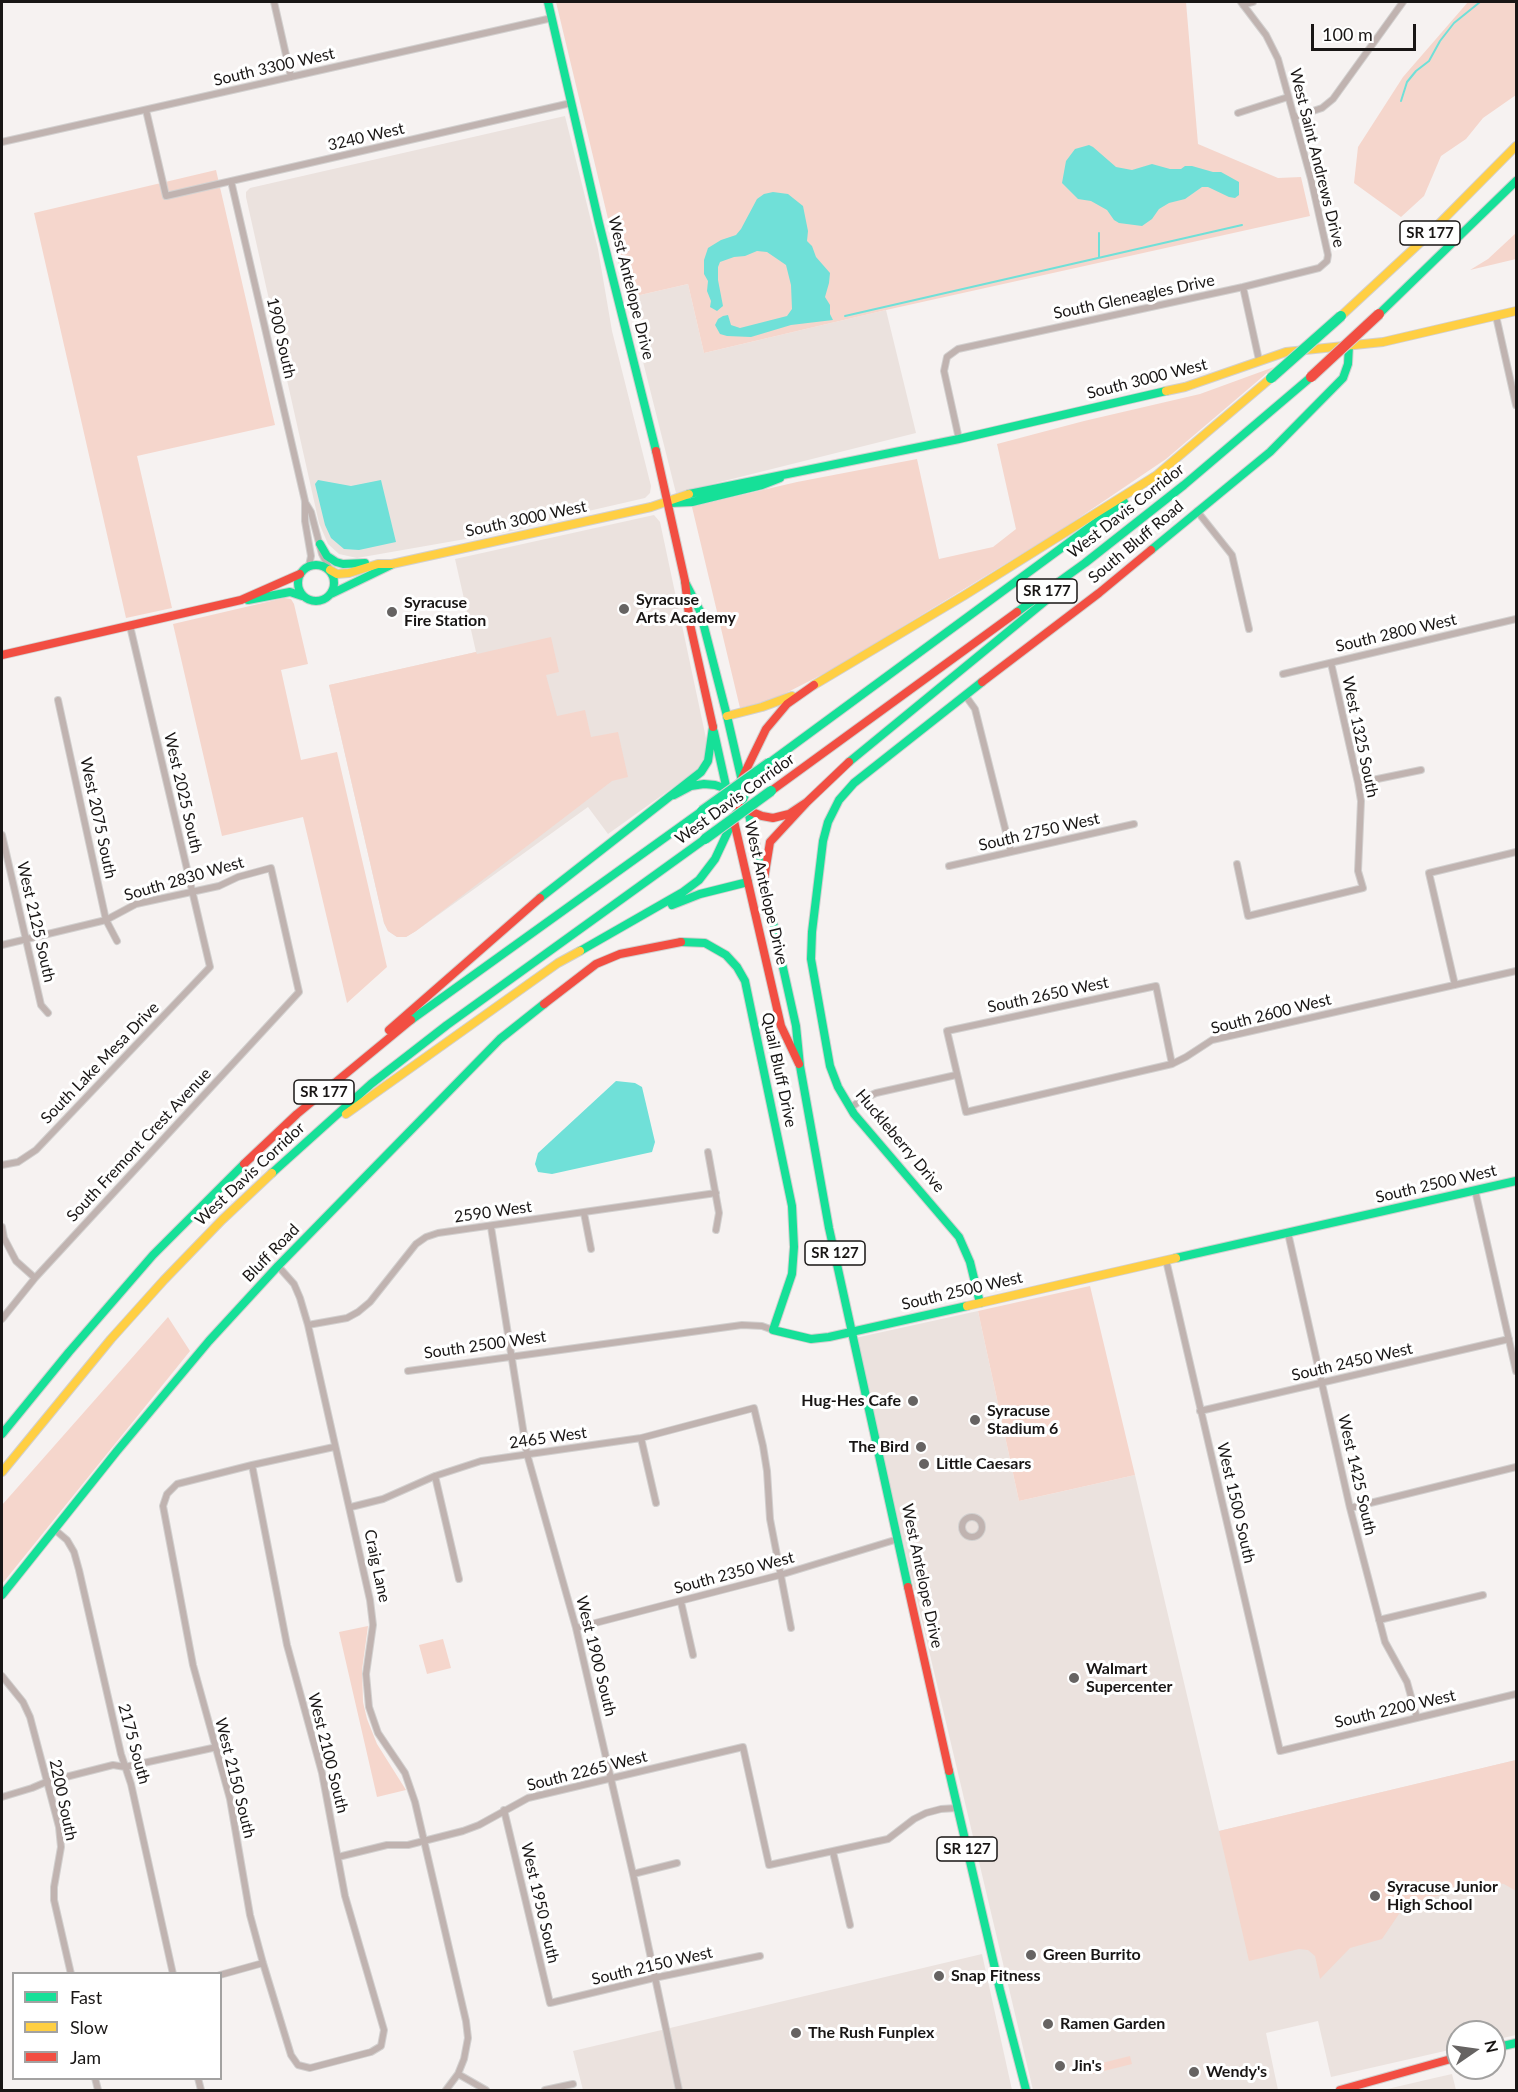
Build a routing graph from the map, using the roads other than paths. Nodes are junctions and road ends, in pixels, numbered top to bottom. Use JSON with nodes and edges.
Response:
{"nodes":[{"id":1,"x":274,"y":2,"type":"edge"},
{"id":2,"x":548,"y":2,"type":"edge"},
{"id":3,"x":1253,"y":2,"type":"edge"},
{"id":4,"x":1403,"y":2,"type":"edge"},
{"id":5,"x":1242,"y":3,"type":"edge"},
{"id":6,"x":552,"y":18,"type":"junction"},
{"id":7,"x":291,"y":77,"type":"junction"},
{"id":8,"x":1288,"y":97,"type":"junction"},
{"id":9,"x":572,"y":103,"type":"junction"},
{"id":10,"x":146,"y":110,"type":"junction"},
{"id":11,"x":1238,"y":113,"type":"dead end"},
{"id":12,"x":1295,"y":117,"type":"junction"},
{"id":13,"x":2,"y":142,"type":"edge"},
{"id":14,"x":1516,"y":146,"type":"edge"},
{"id":15,"x":231,"y":181,"type":"junction"},
{"id":16,"x":1516,"y":181,"type":"edge"},
{"id":17,"x":1327,"y":261,"type":"joint"},
{"id":18,"x":1243,"y":287,"type":"junction"},
{"id":19,"x":1516,"y":311,"type":"edge"},
{"id":20,"x":1496,"y":316,"type":"junction"},
{"id":21,"x":1349,"y":345,"type":"junction"},
{"id":22,"x":1259,"y":360,"type":"junction"},
{"id":23,"x":1516,"y":405,"type":"edge"},
{"id":24,"x":959,"y":439,"type":"junction"},
{"id":25,"x":1157,"y":476,"type":"junction"},
{"id":26,"x":1168,"y":498,"type":"junction"},
{"id":27,"x":305,"y":501,"type":"junction"},
{"id":28,"x":668,"y":503,"type":"junction"},
{"id":29,"x":1197,"y":511,"type":"junction"},
{"id":30,"x":320,"y":544,"type":"junction"},
{"id":31,"x":378,"y":564,"type":"junction"},
{"id":32,"x":392,"y":564,"type":"junction"},
{"id":33,"x":309,"y":566,"type":"junction"},
{"id":34,"x":330,"y":570,"type":"junction"},
{"id":35,"x":300,"y":574,"type":"junction"},
{"id":36,"x":685,"y":581,"type":"junction"},
{"id":37,"x":331,"y":594,"type":"junction"},
{"id":38,"x":304,"y":597,"type":"junction"},
{"id":39,"x":241,"y":600,"type":"junction"},
{"id":40,"x":1516,"y":619,"type":"edge"},
{"id":41,"x":130,"y":626,"type":"junction"},
{"id":42,"x":1249,"y":629,"type":"dead end"},
{"id":43,"x":2,"y":655,"type":"edge"},
{"id":44,"x":1330,"y":663,"type":"junction"},
{"id":45,"x":1283,"y":674,"type":"dead end"},
{"id":46,"x":808,"y":688,"type":"junction"},
{"id":47,"x":965,"y":695,"type":"junction"},
{"id":48,"x":58,"y":700,"type":"dead end"},
{"id":49,"x":727,"y":716,"type":"junction"},
{"id":50,"x":713,"y":728,"type":"junction"},
{"id":51,"x":1421,"y":770,"type":"dead end"},
{"id":52,"x":742,"y":781,"type":"junction"},
{"id":53,"x":854,"y":783,"type":"joint"},
{"id":54,"x":1358,"y":783,"type":"junction"},
{"id":55,"x":736,"y":792,"type":"junction"},
{"id":56,"x":674,"y":795,"type":"junction"},
{"id":57,"x":807,"y":802,"type":"junction"},
{"id":58,"x":739,"y":807,"type":"junction"},
{"id":59,"x":734,"y":819,"type":"junction"},
{"id":60,"x":1134,"y":824,"type":"dead end"},
{"id":61,"x":2,"y":835,"type":"edge"},
{"id":62,"x":1011,"y":852,"type":"junction"},
{"id":63,"x":1516,"y":852,"type":"edge"},
{"id":64,"x":1237,"y":864,"type":"dead end"},
{"id":65,"x":949,"y":866,"type":"dead end"},
{"id":66,"x":764,"y":879,"type":"junction"},
{"id":67,"x":748,"y":882,"type":"junction"},
{"id":68,"x":192,"y":891,"type":"junction"},
{"id":69,"x":106,"y":920,"type":"junction"},
{"id":70,"x":630,"y":921,"type":"junction"},
{"id":71,"x":26,"y":939,"type":"junction"},
{"id":72,"x":117,"y":940,"type":"dead end"},
{"id":73,"x":2,"y":945,"type":"edge"},
{"id":74,"x":596,"y":964,"type":"joint"},
{"id":75,"x":210,"y":967,"type":"joint"},
{"id":76,"x":1516,"y":970,"type":"edge"},
{"id":77,"x":1455,"y":985,"type":"junction"},
{"id":78,"x":299,"y":992,"type":"joint"},
{"id":79,"x":48,"y":1013,"type":"dead end"},
{"id":80,"x":1172,"y":1064,"type":"junction"},
{"id":81,"x":800,"y":1066,"type":"junction"},
{"id":82,"x":956,"y":1075,"type":"junction"},
{"id":83,"x":850,"y":1108,"type":"junction"},
{"id":84,"x":297,"y":1114,"type":"junction"},
{"id":85,"x":308,"y":1139,"type":"junction"},
{"id":86,"x":708,"y":1152,"type":"dead end"},
{"id":87,"x":2,"y":1165,"type":"edge"},
{"id":88,"x":1516,"y":1181,"type":"edge"},
{"id":89,"x":1475,"y":1190,"type":"junction"},
{"id":90,"x":716,"y":1193,"type":"junction"},
{"id":91,"x":584,"y":1213,"type":"junction"},
{"id":92,"x":2,"y":1227,"type":"edge"},
{"id":93,"x":491,"y":1227,"type":"junction"},
{"id":94,"x":716,"y":1230,"type":"dead end"},
{"id":95,"x":1288,"y":1233,"type":"junction"},
{"id":96,"x":591,"y":1249,"type":"dead end"},
{"id":97,"x":1166,"y":1260,"type":"junction"},
{"id":98,"x":278,"y":1266,"type":"junction"},
{"id":99,"x":35,"y":1278,"type":"junction"},
{"id":100,"x":980,"y":1303,"type":"junction"},
{"id":101,"x":2,"y":1319,"type":"edge"},
{"id":102,"x":308,"y":1325,"type":"junction"},
{"id":103,"x":773,"y":1330,"type":"junction"},
{"id":104,"x":852,"y":1332,"type":"junction"},
{"id":105,"x":1509,"y":1339,"type":"junction"},
{"id":106,"x":512,"y":1356,"type":"junction"},
{"id":107,"x":408,"y":1371,"type":"dead end"},
{"id":108,"x":1516,"y":1371,"type":"edge"},
{"id":109,"x":1322,"y":1383,"type":"junction"},
{"id":110,"x":1200,"y":1411,"type":"junction"},
{"id":111,"x":2,"y":1434,"type":"edge"},
{"id":112,"x":640,"y":1438,"type":"junction"},
{"id":113,"x":334,"y":1447,"type":"junction"},
{"id":114,"x":527,"y":1454,"type":"junction"},
{"id":115,"x":252,"y":1465,"type":"junction"},
{"id":116,"x":1516,"y":1467,"type":"edge"},
{"id":117,"x":2,"y":1472,"type":"edge"},
{"id":118,"x":435,"y":1476,"type":"junction"},
{"id":119,"x":656,"y":1503,"type":"dead end"},
{"id":120,"x":351,"y":1507,"type":"junction"},
{"id":121,"x":1350,"y":1508,"type":"junction"},
{"id":122,"x":54,"y":1529,"type":"junction"},
{"id":123,"x":898,"y":1539,"type":"junction"},
{"id":124,"x":780,"y":1575,"type":"junction"},
{"id":125,"x":459,"y":1579,"type":"dead end"},
{"id":126,"x":2,"y":1595,"type":"edge"},
{"id":127,"x":1483,"y":1595,"type":"dead end"},
{"id":128,"x":681,"y":1602,"type":"junction"},
{"id":129,"x":1380,"y":1620,"type":"junction"},
{"id":130,"x":576,"y":1628,"type":"junction"},
{"id":131,"x":791,"y":1628,"type":"dead end"},
{"id":132,"x":693,"y":1655,"type":"dead end"},
{"id":133,"x":2,"y":1676,"type":"edge"},
{"id":134,"x":1516,"y":1694,"type":"edge"},
{"id":135,"x":1417,"y":1718,"type":"junction"},
{"id":136,"x":217,"y":1747,"type":"junction"},
{"id":137,"x":1280,"y":1751,"type":"joint"},
{"id":138,"x":125,"y":1767,"type":"junction"},
{"id":139,"x":611,"y":1779,"type":"junction"},
{"id":140,"x":46,"y":1782,"type":"junction"},
{"id":141,"x":2,"y":1797,"type":"edge"},
{"id":142,"x":957,"y":1808,"type":"junction"},
{"id":143,"x":504,"y":1810,"type":"junction"},
{"id":144,"x":424,"y":1840,"type":"junction"},
{"id":145,"x":833,"y":1852,"type":"junction"},
{"id":146,"x":338,"y":1857,"type":"junction"},
{"id":147,"x":677,"y":1863,"type":"dead end"},
{"id":148,"x":633,"y":1874,"type":"junction"},
{"id":149,"x":850,"y":1925,"type":"dead end"},
{"id":150,"x":760,"y":1956,"type":"dead end"},
{"id":151,"x":263,"y":1963,"type":"junction"},
{"id":152,"x":71,"y":1972,"type":"edge"},
{"id":153,"x":173,"y":1972,"type":"edge"},
{"id":154,"x":222,"y":1974,"type":"edge"},
{"id":155,"x":654,"y":1978,"type":"junction"},
{"id":156,"x":550,"y":2003,"type":"joint"},
{"id":157,"x":1446,"y":2060,"type":"edge"},
{"id":158,"x":298,"y":2065,"type":"joint"},
{"id":159,"x":458,"y":2074,"type":"junction"},
{"id":160,"x":573,"y":2084,"type":"dead end"},
{"id":161,"x":446,"y":2091,"type":"edge"},
{"id":162,"x":486,"y":2091,"type":"edge"},
{"id":163,"x":545,"y":2091,"type":"edge"},
{"id":164,"x":680,"y":2091,"type":"edge"},
{"id":165,"x":1026,"y":2091,"type":"edge"},
{"id":166,"x":1340,"y":2091,"type":"edge"}],
"edges":[{"from":1,"to":7,"type":"street"},
{"from":2,"to":6,"type":"main road","name":"West Antelope Drive","number":"SR 127"},
{"from":3,"to":5,"type":"street"},
{"from":4,"to":12,"type":"street"},
{"from":5,"to":8,"type":"street","name":"West Saint Andrews Drive"},
{"from":6,"to":7,"type":"street","name":"South 3300 West"},
{"from":6,"to":9,"type":"main road","name":"West Antelope Drive","number":"SR 127"},
{"from":7,"to":10,"type":"street","name":"South 3300 West"},
{"from":8,"to":11,"type":"street"},
{"from":8,"to":12,"type":"street","name":"West Saint Andrews Drive"},
{"from":9,"to":15,"type":"street","name":"3240 West"},
{"from":9,"to":28,"type":"main road","name":"West Antelope Drive","number":"SR 127"},
{"from":10,"to":13,"type":"street","name":"South 3300 West"},
{"from":10,"to":15,"type":"street","name":"3240 West"},
{"from":12,"to":17,"type":"street","name":"West Saint Andrews Drive"},
{"from":14,"to":25,"type":"main road","name":"West Davis Corridor","number":"SR 177","bridge":true},
{"from":15,"to":27,"type":"street","name":"1900 South"},
{"from":16,"to":26,"type":"main road","name":"West Davis Corridor","number":"SR 177","bridge":true},
{"from":17,"to":18,"type":"street","name":"South Gleneagles Drive"},
{"from":18,"to":22,"type":"street"},
{"from":18,"to":24,"type":"street","name":"South Gleneagles Drive"},
{"from":19,"to":20,"type":"main road","name":"South 3000 West"},
{"from":20,"to":21,"type":"main road","name":"South 3000 West"},
{"from":20,"to":23,"type":"street"},
{"from":21,"to":22,"type":"main road","name":"South 3000 West"},
{"from":21,"to":29,"type":"main road","name":"South Bluff Road"},
{"from":22,"to":24,"type":"main road","name":"South 3000 West"},
{"from":24,"to":28,"type":"main road","name":"South 3000 West"},
{"from":25,"to":46,"type":"main road"},
{"from":25,"to":84,"type":"main road","name":"West Davis Corridor","number":"SR 177","bridge":true},
{"from":26,"to":57,"type":"main road"},
{"from":26,"to":85,"type":"main road","name":"West Davis Corridor","number":"SR 177","bridge":true},
{"from":27,"to":30,"type":"street"},
{"from":27,"to":33,"type":"street"},
{"from":28,"to":32,"type":"main road","name":"South 3000 West"},
{"from":28,"to":36,"type":"main road","name":"West Antelope Drive","number":"SR 127"},
{"from":29,"to":42,"type":"street"},
{"from":29,"to":47,"type":"main road","name":"South Bluff Road"},
{"from":30,"to":31,"type":"main road"},
{"from":30,"to":34,"type":"street"},
{"from":31,"to":32,"type":"main road","name":"South 3000 West"},
{"from":31,"to":34,"type":"main road","name":"South 3000 West"},
{"from":32,"to":37,"type":"main road","name":"South 3000 West"},
{"from":33,"to":34,"type":"main road"},
{"from":33,"to":35,"type":"main road"},
{"from":34,"to":37,"type":"main road"},
{"from":35,"to":38,"type":"main road"},
{"from":35,"to":39,"type":"main road"},
{"from":36,"to":49,"type":"main road","name":"West Antelope Drive","number":"SR 127"},
{"from":36,"to":50,"type":"main road","name":"West Antelope Drive","number":"SR 127"},
{"from":37,"to":38,"type":"main road"},
{"from":38,"to":39,"type":"main road"},
{"from":39,"to":41,"type":"main road"},
{"from":40,"to":44,"type":"street","name":"South 2800 West"},
{"from":41,"to":43,"type":"main road"},
{"from":41,"to":68,"type":"street","name":"West 2025 South"},
{"from":44,"to":45,"type":"street","name":"South 2800 West"},
{"from":44,"to":54,"type":"street","name":"West 1325 South"},
{"from":46,"to":49,"type":"main road"},
{"from":46,"to":52,"type":"main road"},
{"from":47,"to":53,"type":"main road","name":"South Bluff Road"},
{"from":47,"to":62,"type":"street"},
{"from":48,"to":69,"type":"street","name":"West 2075 South"},
{"from":49,"to":52,"type":"main road","name":"West Antelope Drive","number":"SR 127"},
{"from":50,"to":55,"type":"main road","name":"West Antelope Drive","number":"SR 127"},
{"from":50,"to":56,"type":"main road"},
{"from":51,"to":54,"type":"street"},
{"from":52,"to":55,"type":"main road"},
{"from":53,"to":83,"type":"main road","name":"Huckleberry Drive"},
{"from":54,"to":64,"type":"street","name":"West 1325 South"},
{"from":55,"to":56,"type":"main road"},
{"from":55,"to":58,"type":"main road","name":"West Antelope Drive","number":"SR 127"},
{"from":55,"to":58,"type":"main road","name":"West Antelope Drive","number":"SR 127"},
{"from":56,"to":84,"type":"main road"},
{"from":57,"to":58,"type":"main road"},
{"from":57,"to":66,"type":"main road"},
{"from":58,"to":59,"type":"main road"},
{"from":58,"to":66,"type":"main road","name":"West Antelope Drive","number":"SR 127"},
{"from":59,"to":67,"type":"main road","name":"West Antelope Drive","number":"SR 127"},
{"from":59,"to":70,"type":"main road"},
{"from":60,"to":62,"type":"street","name":"South 2750 West"},
{"from":61,"to":71,"type":"street","name":"West 2125 South"},
{"from":62,"to":65,"type":"street","name":"South 2750 West"},
{"from":63,"to":77,"type":"street"},
{"from":66,"to":81,"type":"main road","name":"West Antelope Drive","number":"SR 127"},
{"from":67,"to":70,"type":"main road"},
{"from":67,"to":81,"type":"main road","name":"West Antelope Drive","number":"SR 127"},
{"from":68,"to":69,"type":"street","name":"South 2830 West"},
{"from":68,"to":75,"type":"street","name":"West 2025 South"},
{"from":68,"to":78,"type":"street","name":"South 2830 West"},
{"from":69,"to":71,"type":"street","name":"South 2830 West"},
{"from":69,"to":72,"type":"street","name":"West 2075 South"},
{"from":70,"to":85,"type":"main road"},
{"from":71,"to":73,"type":"street","name":"South 2830 West"},
{"from":71,"to":79,"type":"street","name":"West 2125 South"},
{"from":74,"to":98,"type":"main road","name":"Bluff Road"},
{"from":74,"to":103,"type":"main road","name":"Quail Bluff Drive"},
{"from":75,"to":87,"type":"street","name":"South Lake Mesa Drive"},
{"from":76,"to":77,"type":"street","name":"South 2600 West"},
{"from":77,"to":80,"type":"street","name":"South 2600 West"},
{"from":78,"to":99,"type":"street","name":"South Fremont Crest Avenue"},
{"from":80,"to":82,"type":"street","name":"South 2600 West"},
{"from":80,"to":82,"type":"street","name":"South 2650 West"},
{"from":81,"to":104,"type":"main road","name":"West Antelope Drive","number":"SR 127"},
{"from":82,"to":83,"type":"street"},
{"from":83,"to":100,"type":"main road","name":"Huckleberry Drive"},
{"from":84,"to":111,"type":"main road","name":"West Davis Corridor","number":"SR 177"},
{"from":85,"to":117,"type":"main road","name":"West Davis Corridor","number":"SR 177"},
{"from":86,"to":90,"type":"street"},
{"from":88,"to":89,"type":"main road","name":"South 2500 West"},
{"from":89,"to":95,"type":"main road","name":"South 2500 West"},
{"from":89,"to":105,"type":"street"},
{"from":90,"to":91,"type":"street","name":"2590 West"},
{"from":90,"to":94,"type":"street"},
{"from":91,"to":93,"type":"street","name":"2590 West"},
{"from":91,"to":96,"type":"street"},
{"from":92,"to":99,"type":"street"},
{"from":93,"to":102,"type":"street","name":"2590 West"},
{"from":93,"to":106,"type":"street","name":"West 1900 South"},
{"from":95,"to":97,"type":"main road","name":"South 2500 West"},
{"from":95,"to":109,"type":"street","name":"West 1425 South"},
{"from":97,"to":100,"type":"main road","name":"South 2500 West"},
{"from":97,"to":110,"type":"street","name":"West 1500 South"},
{"from":98,"to":102,"type":"street","name":"Craig Lane"},
{"from":98,"to":122,"type":"main road","name":"Bluff Road"},
{"from":99,"to":101,"type":"street","name":"South Fremont Crest Avenue"},
{"from":100,"to":104,"type":"main road","name":"South 2500 West"},
{"from":102,"to":113,"type":"street","name":"Craig Lane"},
{"from":103,"to":104,"type":"main road","name":"South 2500 West"},
{"from":103,"to":106,"type":"street","name":"South 2500 West"},
{"from":104,"to":123,"type":"main road","name":"West Antelope Drive","number":"SR 127"},
{"from":105,"to":108,"type":"street"},
{"from":105,"to":109,"type":"street","name":"South 2450 West"},
{"from":106,"to":107,"type":"street","name":"South 2500 West"},
{"from":106,"to":114,"type":"street","name":"West 1900 South"},
{"from":109,"to":110,"type":"street","name":"South 2450 West"},
{"from":109,"to":121,"type":"street","name":"West 1425 South"},
{"from":110,"to":137,"type":"street","name":"West 1500 South"},
{"from":112,"to":114,"type":"street","name":"2465 West"},
{"from":112,"to":119,"type":"street"},
{"from":112,"to":124,"type":"street","name":"2465 West"},
{"from":113,"to":115,"type":"street"},
{"from":113,"to":120,"type":"street","name":"Craig Lane"},
{"from":114,"to":118,"type":"street","name":"2465 West"},
{"from":114,"to":130,"type":"street","name":"West 1900 South"},
{"from":115,"to":136,"type":"street","name":"West 2150 South"},
{"from":115,"to":146,"type":"street","name":"West 2100 South"},
{"from":116,"to":121,"type":"street"},
{"from":118,"to":120,"type":"street","name":"2465 West"},
{"from":118,"to":125,"type":"street"},
{"from":120,"to":144,"type":"street","name":"Craig Lane"},
{"from":121,"to":129,"type":"street","name":"West 1425 South"},
{"from":122,"to":126,"type":"main road","name":"Bluff Road"},
{"from":122,"to":138,"type":"street","name":"2175 South"},
{"from":123,"to":124,"type":"street","name":"South 2350 West"},
{"from":123,"to":142,"type":"main road","name":"West Antelope Drive","number":"SR 127"},
{"from":124,"to":128,"type":"street","name":"South 2350 West"},
{"from":124,"to":131,"type":"street"},
{"from":127,"to":129,"type":"street"},
{"from":128,"to":130,"type":"street","name":"South 2350 West"},
{"from":128,"to":132,"type":"street"},
{"from":129,"to":135,"type":"street","name":"West 1425 South"},
{"from":130,"to":139,"type":"street","name":"West 1900 South"},
{"from":133,"to":140,"type":"street","name":"2200 South"},
{"from":134,"to":135,"type":"street","name":"South 2200 West"},
{"from":135,"to":137,"type":"street","name":"South 2200 West"},
{"from":136,"to":138,"type":"street"},
{"from":136,"to":151,"type":"street","name":"West 2150 South"},
{"from":138,"to":140,"type":"street"},
{"from":138,"to":153,"type":"street","name":"2175 South"},
{"from":139,"to":143,"type":"street","name":"South 2265 West"},
{"from":139,"to":145,"type":"street","name":"South 2265 West"},
{"from":139,"to":148,"type":"street","name":"West 1900 South"},
{"from":140,"to":141,"type":"street"},
{"from":140,"to":152,"type":"street","name":"2200 South"},
{"from":142,"to":145,"type":"street"},
{"from":142,"to":165,"type":"main road","name":"West Antelope Drive","number":"SR 127"},
{"from":143,"to":144,"type":"street","name":"South 2265 West"},
{"from":143,"to":156,"type":"street","name":"West 1950 South"},
{"from":144,"to":146,"type":"street","name":"South 2265 West"},
{"from":144,"to":159,"type":"street","name":"Craig Lane"},
{"from":145,"to":149,"type":"street"},
{"from":146,"to":158,"type":"street","name":"West 2100 South"},
{"from":147,"to":148,"type":"street"},
{"from":148,"to":155,"type":"street","name":"West 1900 South"},
{"from":150,"to":155,"type":"street","name":"South 2150 West"},
{"from":151,"to":154,"type":"street"},
{"from":151,"to":158,"type":"street","name":"West 2150 South"},
{"from":155,"to":156,"type":"street","name":"South 2150 West"},
{"from":155,"to":164,"type":"street","name":"West 1900 South"},
{"from":157,"to":166,"type":"main road"},
{"from":159,"to":161,"type":"street"},
{"from":159,"to":162,"type":"street"},
{"from":160,"to":163,"type":"street"}]}
